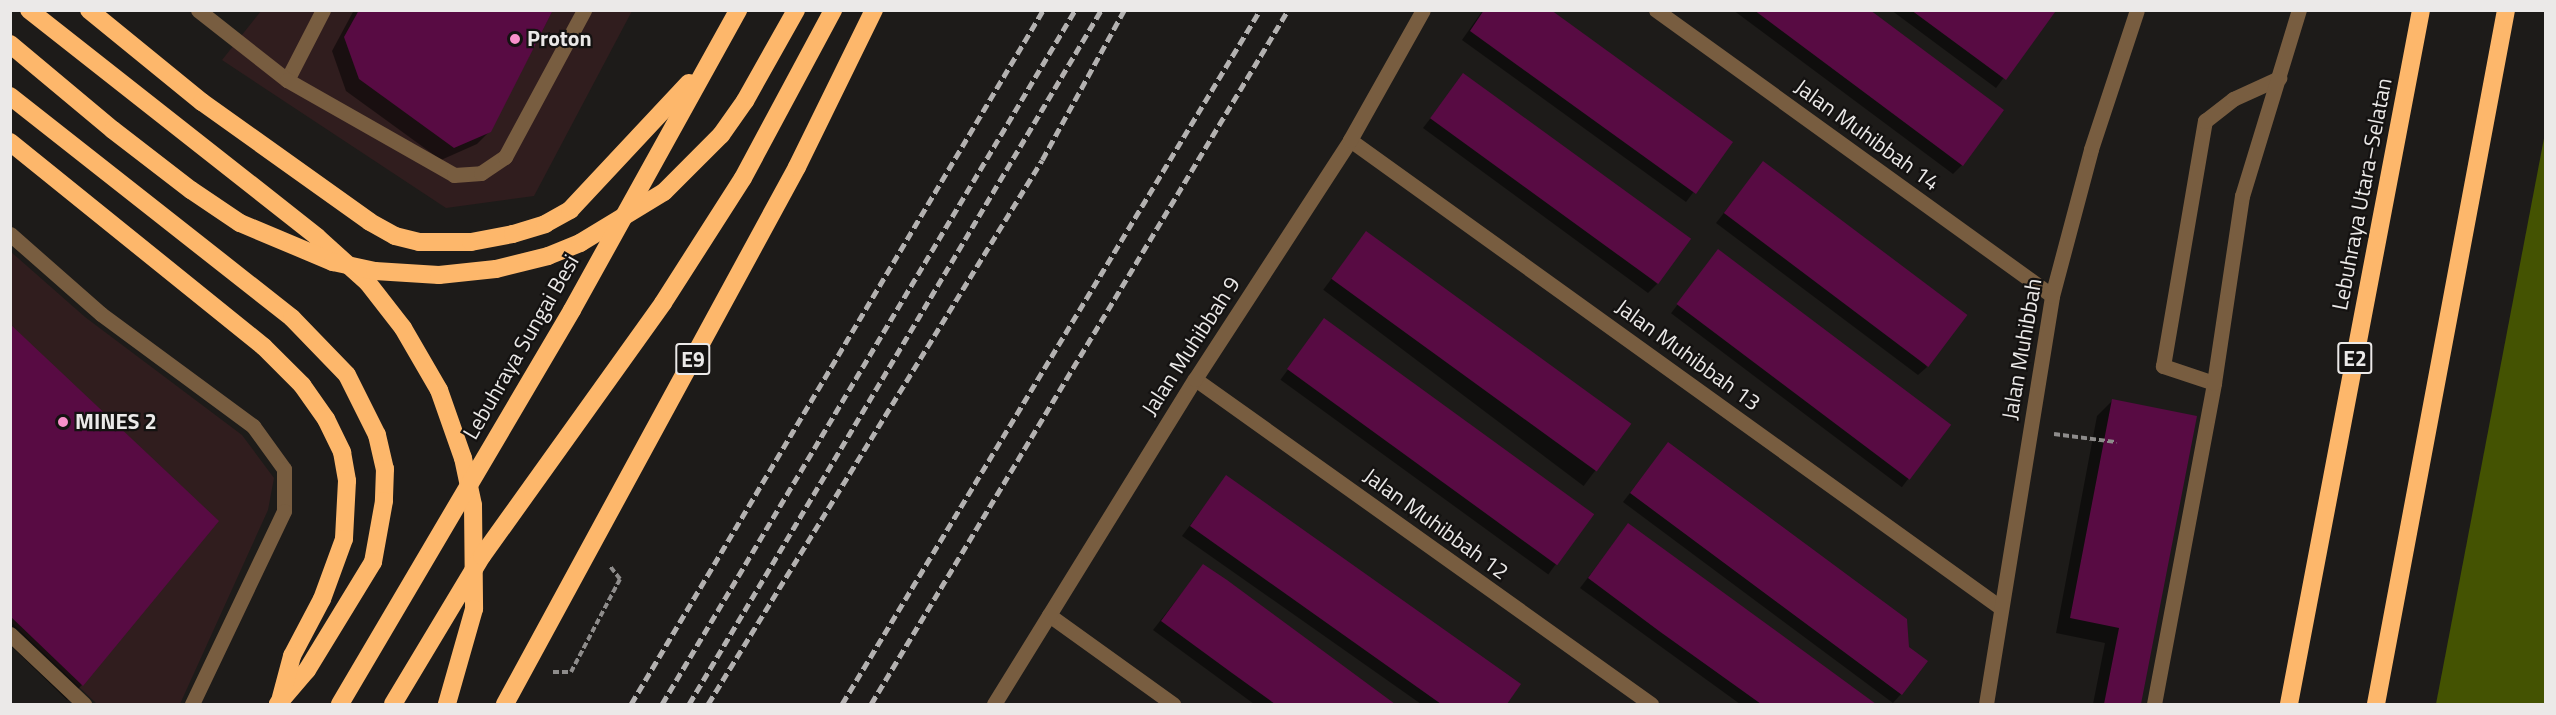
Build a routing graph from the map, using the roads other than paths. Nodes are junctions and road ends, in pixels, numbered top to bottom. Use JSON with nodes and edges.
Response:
{"nodes":[{"id":1,"x":29,"y":10,"type":"edge"},
{"id":2,"x":89,"y":10,"type":"edge"},
{"id":3,"x":323,"y":10,"type":"edge"},
{"id":4,"x":584,"y":10,"type":"edge"},
{"id":5,"x":738,"y":10,"type":"edge"},
{"id":6,"x":796,"y":10,"type":"edge"},
{"id":7,"x":833,"y":10,"type":"edge"},
{"id":8,"x":874,"y":10,"type":"edge"},
{"id":9,"x":1423,"y":10,"type":"edge"},
{"id":10,"x":1656,"y":10,"type":"edge"},
{"id":11,"x":2299,"y":10,"type":"edge"},
{"id":12,"x":2421,"y":10,"type":"edge"},
{"id":13,"x":2506,"y":10,"type":"edge"},
{"id":14,"x":205,"y":13,"type":"edge"},
{"id":15,"x":2130,"y":13,"type":"edge"},
{"id":16,"x":10,"y":44,"type":"edge"},
{"id":17,"x":713,"y":54,"type":"junction"},
{"id":18,"x":2279,"y":78,"type":"junction"},
{"id":19,"x":287,"y":80,"type":"junction"},
{"id":20,"x":10,"y":96,"type":"edge"},
{"id":21,"x":1350,"y":140,"type":"junction"},
{"id":22,"x":10,"y":142,"type":"edge"},
{"id":23,"x":10,"y":234,"type":"edge"},
{"id":24,"x":2052,"y":296,"type":"junction"},
{"id":25,"x":1195,"y":379,"type":"junction"},
{"id":26,"x":2214,"y":383,"type":"junction"},
{"id":27,"x":2000,"y":607,"type":"junction"},
{"id":28,"x":1049,"y":615,"type":"junction"},
{"id":29,"x":10,"y":634,"type":"edge"},
{"id":30,"x":279,"y":704,"type":"edge"},
{"id":31,"x":84,"y":705,"type":"edge"},
{"id":32,"x":192,"y":705,"type":"edge"},
{"id":33,"x":340,"y":705,"type":"edge"},
{"id":34,"x":393,"y":705,"type":"edge"},
{"id":35,"x":447,"y":705,"type":"edge"},
{"id":36,"x":505,"y":705,"type":"edge"},
{"id":37,"x":994,"y":705,"type":"edge"},
{"id":38,"x":1173,"y":705,"type":"edge"},
{"id":39,"x":1651,"y":705,"type":"edge"},
{"id":40,"x":1986,"y":705,"type":"edge"},
{"id":41,"x":2154,"y":705,"type":"edge"},
{"id":42,"x":2289,"y":705,"type":"edge"},
{"id":43,"x":2376,"y":705,"type":"edge"}],
"edges":[{"from":1,"to":35,"type":"highway"},
{"from":2,"to":17,"type":"highway"},
{"from":3,"to":19,"type":"street"},
{"from":4,"to":19,"type":"street"},
{"from":5,"to":17,"type":"highway","name":"Lebuhraya Sungai Besi"},
{"from":6,"to":16,"type":"highway"},
{"from":7,"to":34,"type":"highway"},
{"from":8,"to":36,"type":"highway","number":"E9"},
{"from":9,"to":21,"type":"street","name":"Jalan Muhibbah 9"},
{"from":10,"to":24,"type":"street","name":"Jalan Muhibbah 14"},
{"from":11,"to":18,"type":"street"},
{"from":12,"to":42,"type":"highway","name":"Lebuhraya Utara–Selatan","number":"E2"},
{"from":13,"to":43,"type":"highway"},
{"from":14,"to":19,"type":"street"},
{"from":15,"to":24,"type":"street","name":"Jalan Muhibbah"},
{"from":17,"to":33,"type":"highway","name":"Lebuhraya Sungai Besi"},
{"from":18,"to":26,"type":"street"},
{"from":18,"to":26,"type":"street"},
{"from":20,"to":30,"type":"highway"},
{"from":21,"to":25,"type":"street","name":"Jalan Muhibbah 9"},
{"from":21,"to":27,"type":"street","name":"Jalan Muhibbah 13"},
{"from":22,"to":30,"type":"highway"},
{"from":23,"to":32,"type":"street"},
{"from":24,"to":27,"type":"street","name":"Jalan Muhibbah"},
{"from":25,"to":28,"type":"street","name":"Jalan Muhibbah 9"},
{"from":25,"to":39,"type":"street","name":"Jalan Muhibbah 12"},
{"from":26,"to":41,"type":"street"},
{"from":27,"to":40,"type":"street","name":"Jalan Muhibbah"},
{"from":28,"to":37,"type":"street","name":"Jalan Muhibbah 9"},
{"from":28,"to":38,"type":"street"},
{"from":29,"to":31,"type":"street"}]}
